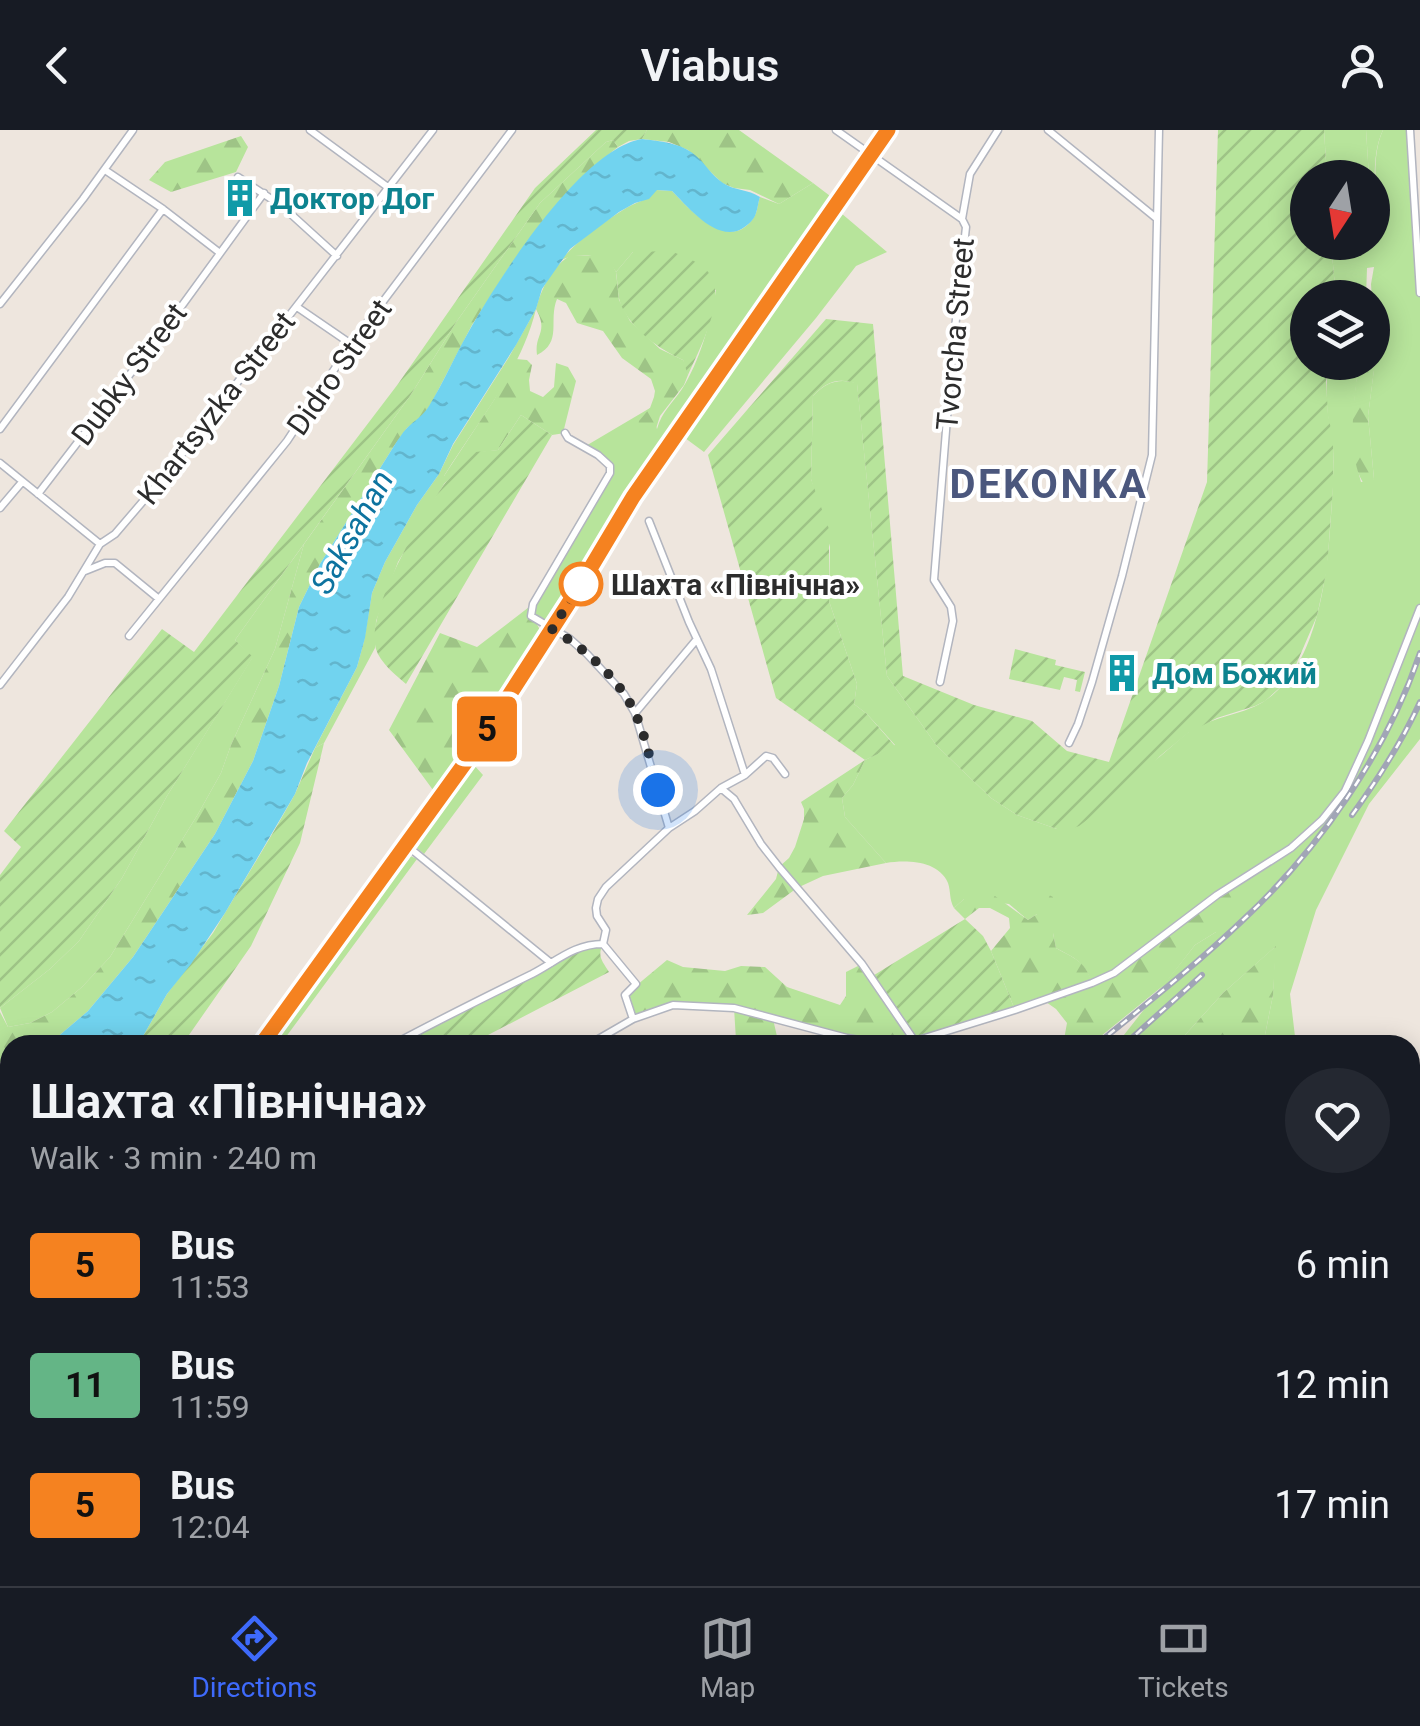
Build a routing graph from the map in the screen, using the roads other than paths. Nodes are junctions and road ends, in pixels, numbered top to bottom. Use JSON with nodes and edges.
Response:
{"nodes":[{"id":1,"x":133,"y":130,"type":"edge"},
{"id":2,"x":310,"y":130,"type":"edge"},
{"id":3,"x":433,"y":130,"type":"edge"},
{"id":4,"x":512,"y":130,"type":"edge"},
{"id":5,"x":836,"y":130,"type":"edge"},
{"id":6,"x":888,"y":130,"type":"edge"},
{"id":7,"x":998,"y":130,"type":"edge"},
{"id":8,"x":1048,"y":130,"type":"edge"},
{"id":9,"x":1159,"y":130,"type":"edge"},
{"id":10,"x":1410,"y":130,"type":"edge"},
{"id":11,"x":870,"y":155,"type":"junction"},
{"id":12,"x":105,"y":170,"type":"junction"},
{"id":13,"x":238,"y":176,"type":"dead end"},
{"id":14,"x":389,"y":188,"type":"junction"},
{"id":15,"x":264,"y":193,"type":"junction"},
{"id":16,"x":163,"y":209,"type":"junction"},
{"id":17,"x":962,"y":218,"type":"junction"},
{"id":18,"x":1157,"y":218,"type":"junction"},
{"id":19,"x":220,"y":253,"type":"junction"},
{"id":20,"x":337,"y":256,"type":"junction"},
{"id":21,"x":1420,"y":294,"type":"edge"},
{"id":22,"x":0,"y":304,"type":"edge"},
{"id":23,"x":297,"y":307,"type":"junction"},
{"id":24,"x":351,"y":344,"type":"junction"},
{"id":25,"x":0,"y":429,"type":"edge"},
{"id":26,"x":564,"y":434,"type":"dead end"},
{"id":27,"x":0,"y":463,"type":"edge"},
{"id":28,"x":22,"y":482,"type":"junction"},
{"id":29,"x":38,"y":494,"type":"junction"},
{"id":30,"x":0,"y":508,"type":"edge"},
{"id":31,"x":649,"y":521,"type":"dead end"},
{"id":32,"x":100,"y":544,"type":"junction"},
{"id":33,"x":86,"y":571,"type":"junction"},
{"id":34,"x":159,"y":599,"type":"junction"},
{"id":35,"x":1420,"y":608,"type":"edge"},
{"id":36,"x":552,"y":629,"type":"junction"},
{"id":37,"x":129,"y":636,"type":"dead end"},
{"id":38,"x":697,"y":638,"type":"junction"},
{"id":39,"x":940,"y":682,"type":"dead end"},
{"id":40,"x":0,"y":685,"type":"edge"},
{"id":41,"x":636,"y":713,"type":"junction"},
{"id":42,"x":1069,"y":743,"type":"dead end"},
{"id":43,"x":745,"y":774,"type":"junction"},
{"id":44,"x":785,"y":774,"type":"dead end"},
{"id":45,"x":721,"y":788,"type":"junction"},
{"id":46,"x":669,"y":828,"type":"junction"},
{"id":47,"x":406,"y":845,"type":"junction"},
{"id":48,"x":603,"y":944,"type":"junction"},
{"id":49,"x":551,"y":964,"type":"junction"},
{"id":50,"x":633,"y":1019,"type":"junction"},
{"id":51,"x":268,"y":1035,"type":"edge"},
{"id":52,"x":412,"y":1035,"type":"edge"},
{"id":53,"x":605,"y":1035,"type":"edge"},
{"id":54,"x":836,"y":1035,"type":"edge"},
{"id":55,"x":911,"y":1035,"type":"edge"},
{"id":56,"x":934,"y":1035,"type":"edge"}],
"edges":[{"from":1,"to":12,"type":"street"},
{"from":2,"to":14,"type":"street"},
{"from":3,"to":14,"type":"street","name":"Khartsyzka Street"},
{"from":4,"to":24,"type":"street","name":"Didro Street"},
{"from":5,"to":11,"type":"street","name":"Tvorcha Street"},
{"from":6,"to":11,"type":"street"},
{"from":7,"to":17,"type":"street","name":"Tvorcha Street"},
{"from":8,"to":18,"type":"street"},
{"from":9,"to":18,"type":"street"},
{"from":10,"to":21,"type":"street"},
{"from":11,"to":17,"type":"street","name":"Tvorcha Street"},
{"from":11,"to":36,"type":"street"},
{"from":12,"to":16,"type":"street"},
{"from":12,"to":22,"type":"street"},
{"from":13,"to":15,"type":"street"},
{"from":14,"to":20,"type":"street","name":"Khartsyzka Street"},
{"from":15,"to":19,"type":"street","name":"Dubky Street"},
{"from":15,"to":20,"type":"street"},
{"from":16,"to":19,"type":"street"},
{"from":16,"to":25,"type":"street"},
{"from":17,"to":39,"type":"street","name":"Tvorcha Street"},
{"from":18,"to":42,"type":"street"},
{"from":19,"to":29,"type":"street","name":"Dubky Street"},
{"from":20,"to":23,"type":"street","name":"Khartsyzka Street"},
{"from":23,"to":24,"type":"street"},
{"from":23,"to":32,"type":"street","name":"Khartsyzka Street"},
{"from":24,"to":34,"type":"street","name":"Didro Street"},
{"from":26,"to":36,"type":"street"},
{"from":27,"to":28,"type":"street"},
{"from":28,"to":29,"type":"street"},
{"from":28,"to":30,"type":"street"},
{"from":29,"to":32,"type":"street"},
{"from":31,"to":38,"type":"street"},
{"from":32,"to":33,"type":"street","name":"Khartsyzka Street"},
{"from":33,"to":34,"type":"street"},
{"from":33,"to":40,"type":"street","name":"Khartsyzka Street"},
{"from":34,"to":37,"type":"street","name":"Didro Street"},
{"from":35,"to":56,"type":"street"},
{"from":36,"to":41,"type":"street"},
{"from":36,"to":47,"type":"street"},
{"from":38,"to":41,"type":"street"},
{"from":38,"to":43,"type":"street"},
{"from":41,"to":46,"type":"street"},
{"from":43,"to":44,"type":"street"},
{"from":43,"to":45,"type":"street"},
{"from":45,"to":46,"type":"street"},
{"from":45,"to":55,"type":"street"},
{"from":46,"to":48,"type":"street"},
{"from":47,"to":49,"type":"street"},
{"from":47,"to":51,"type":"street"},
{"from":48,"to":49,"type":"street"},
{"from":48,"to":50,"type":"street"},
{"from":49,"to":52,"type":"street"},
{"from":50,"to":53,"type":"street"},
{"from":50,"to":54,"type":"street"}]}
